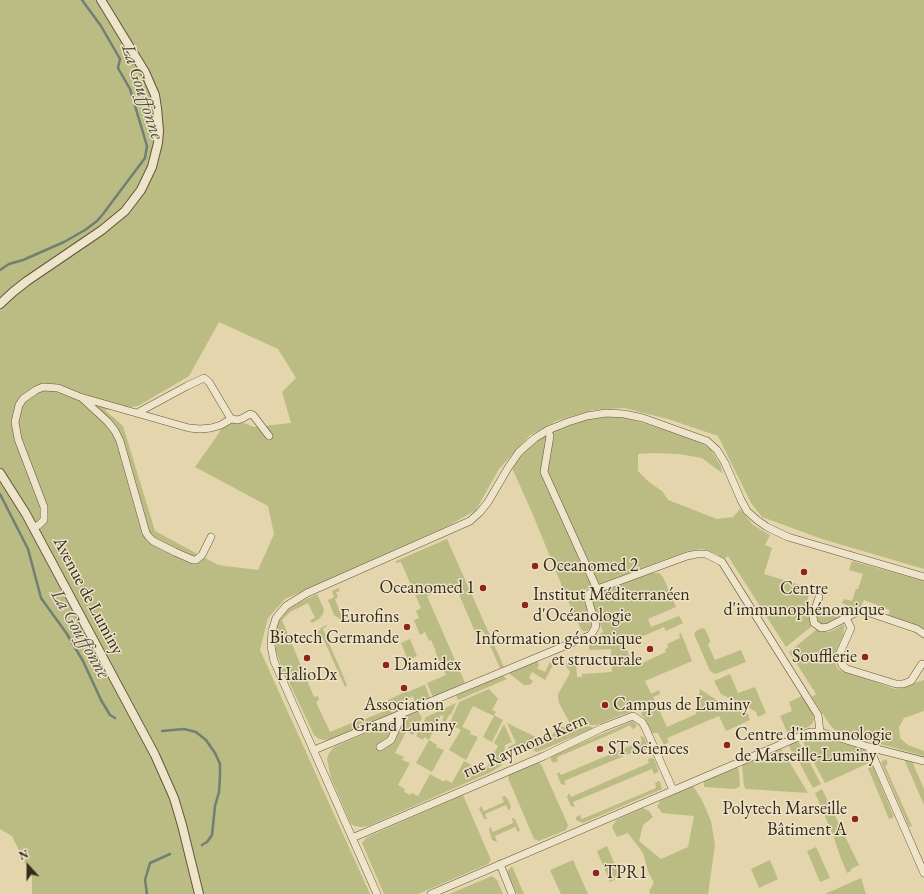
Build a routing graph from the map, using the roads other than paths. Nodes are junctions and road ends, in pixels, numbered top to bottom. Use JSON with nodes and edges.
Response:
{"nodes":[{"id":1,"x":101,"y":0,"type":"edge"},
{"id":2,"x":0,"y":304,"type":"edge"},
{"id":3,"x":80,"y":397,"type":"junction"},
{"id":4,"x":137,"y":412,"type":"junction"},
{"id":5,"x":231,"y":419,"type":"junction"},
{"id":6,"x":548,"y":430,"type":"junction"},
{"id":7,"x":269,"y":436,"type":"dead end"},
{"id":8,"x":0,"y":473,"type":"edge"},
{"id":9,"x":34,"y":528,"type":"junction"},
{"id":10,"x":211,"y":537,"type":"dead end"},
{"id":11,"x":924,"y":577,"type":"edge"},
{"id":12,"x":597,"y":589,"type":"junction"},
{"id":13,"x":819,"y":597,"type":"dead end"},
{"id":14,"x":846,"y":618,"type":"junction"},
{"id":15,"x":924,"y":634,"type":"edge"},
{"id":16,"x":923,"y":662,"type":"edge"},
{"id":17,"x":403,"y":713,"type":"junction"},
{"id":18,"x":820,"y":732,"type":"junction"},
{"id":19,"x":380,"y":747,"type":"dead end"},
{"id":20,"x":869,"y":747,"type":"junction"},
{"id":21,"x":314,"y":750,"type":"junction"},
{"id":22,"x":924,"y":761,"type":"edge"},
{"id":23,"x":673,"y":790,"type":"junction"},
{"id":24,"x":352,"y":838,"type":"junction"},
{"id":25,"x":500,"y":864,"type":"junction"},
{"id":26,"x":924,"y":873,"type":"edge"},
{"id":27,"x":199,"y":894,"type":"edge"},
{"id":28,"x":377,"y":894,"type":"edge"},
{"id":29,"x":431,"y":894,"type":"edge"},
{"id":30,"x":512,"y":894,"type":"edge"}],
"edges":[{"from":1,"to":2,"type":"street"},
{"from":3,"to":4,"type":"street"},
{"from":3,"to":9,"type":"street"},
{"from":3,"to":10,"type":"street"},
{"from":4,"to":5,"type":"street"},
{"from":4,"to":5,"type":"street"},
{"from":5,"to":7,"type":"street"},
{"from":6,"to":11,"type":"street"},
{"from":6,"to":12,"type":"street"},
{"from":6,"to":21,"type":"street"},
{"from":8,"to":9,"type":"street","name":"Avenue de Luminy"},
{"from":9,"to":27,"type":"street","name":"Avenue de Luminy"},
{"from":12,"to":17,"type":"street"},
{"from":12,"to":18,"type":"street"},
{"from":13,"to":14,"type":"street"},
{"from":14,"to":15,"type":"street"},
{"from":14,"to":16,"type":"street"},
{"from":17,"to":19,"type":"street"},
{"from":17,"to":21,"type":"street"},
{"from":18,"to":20,"type":"street"},
{"from":18,"to":23,"type":"street"},
{"from":20,"to":22,"type":"street"},
{"from":20,"to":26,"type":"street"},
{"from":21,"to":24,"type":"street"},
{"from":23,"to":24,"type":"street","name":"rue Raymond Kern"},
{"from":23,"to":25,"type":"street"},
{"from":24,"to":28,"type":"street"},
{"from":25,"to":29,"type":"street"},
{"from":25,"to":30,"type":"street"}]}
